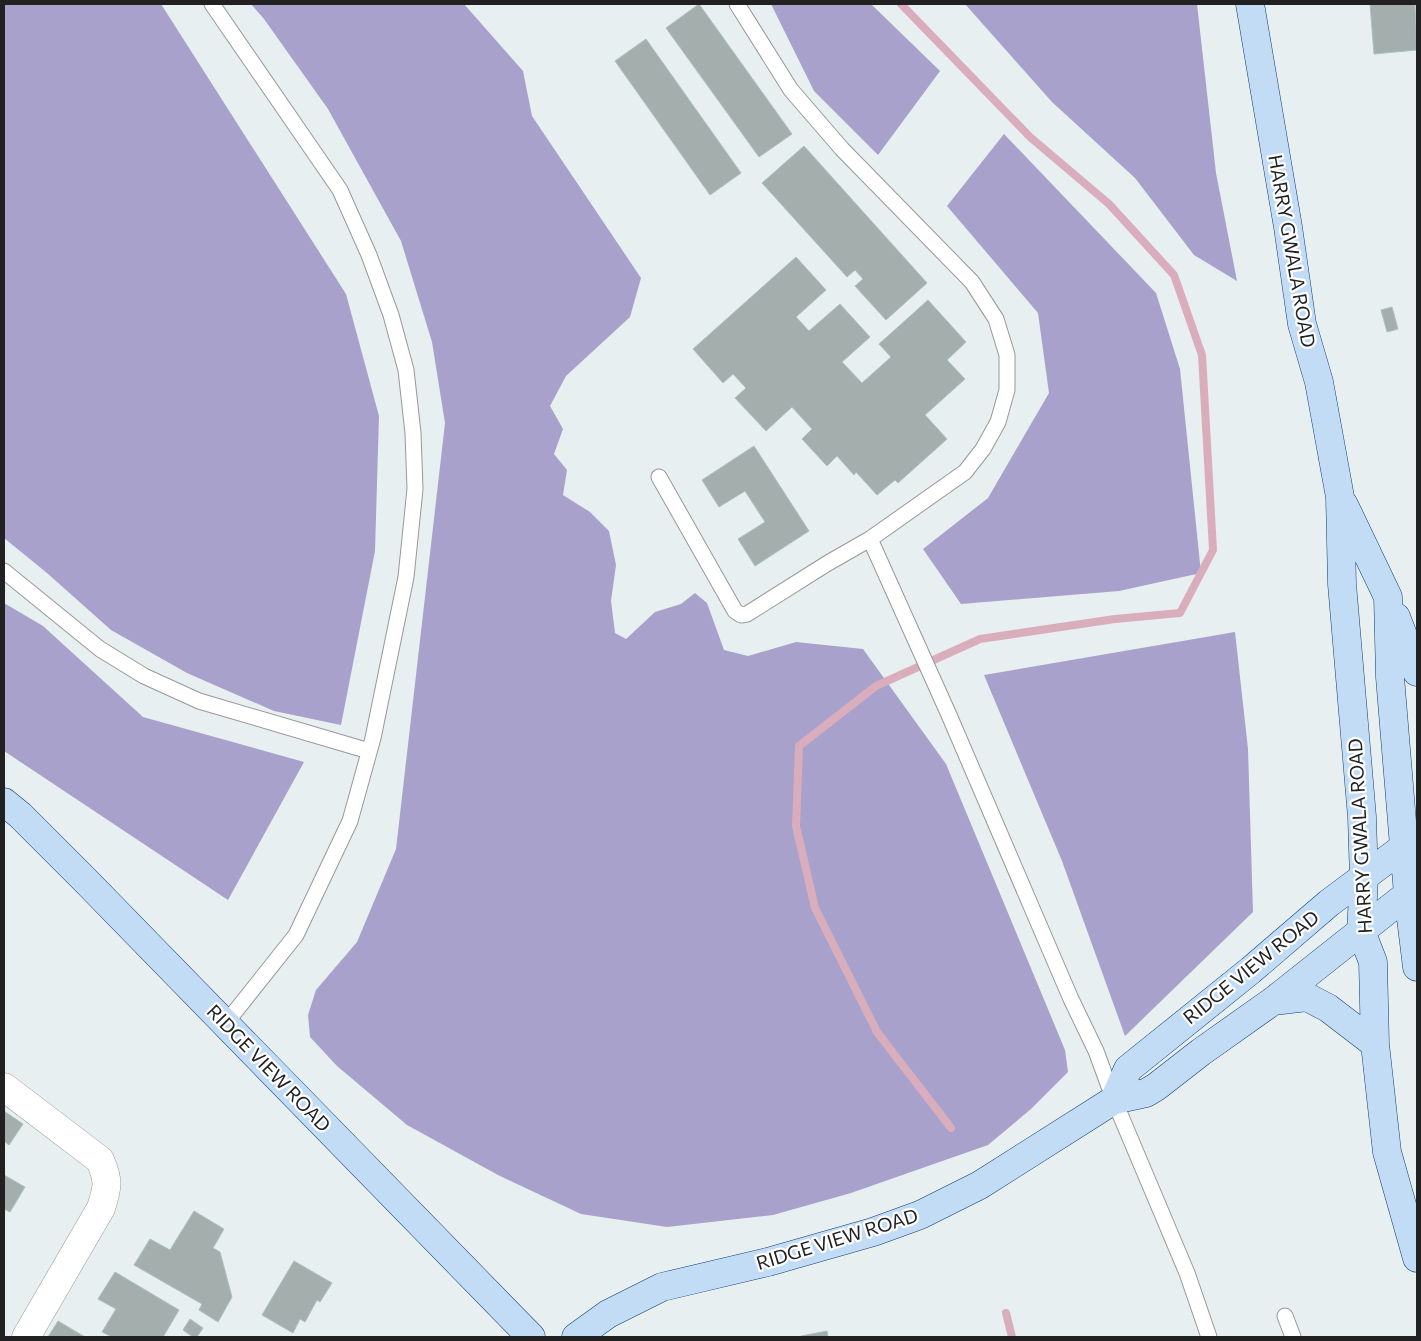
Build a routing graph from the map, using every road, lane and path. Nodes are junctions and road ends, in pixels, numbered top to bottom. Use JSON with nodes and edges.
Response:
{"nodes":[{"id":1,"x":212,"y":4,"type":"edge"},
{"id":2,"x":737,"y":4,"type":"edge"},
{"id":3,"x":1250,"y":4,"type":"edge"},
{"id":4,"x":659,"y":477,"type":"dead end"},
{"id":5,"x":1340,"y":498,"type":"junction"},
{"id":6,"x":870,"y":539,"type":"junction"},
{"id":7,"x":4,"y":571,"type":"edge"},
{"id":8,"x":1388,"y":597,"type":"junction"},
{"id":9,"x":1417,"y":672,"type":"edge"},
{"id":10,"x":369,"y":751,"type":"junction"},
{"id":11,"x":4,"y":802,"type":"edge"},
{"id":12,"x":1411,"y":843,"type":"edge"},
{"id":13,"x":1364,"y":878,"type":"junction"},
{"id":14,"x":1413,"y":889,"type":"edge"},
{"id":15,"x":1361,"y":931,"type":"junction"},
{"id":16,"x":1417,"y":967,"type":"edge"},
{"id":17,"x":1274,"y":1001,"type":"junction"},
{"id":18,"x":226,"y":1023,"type":"junction"},
{"id":19,"x":1375,"y":1044,"type":"junction"},
{"id":20,"x":4,"y":1087,"type":"edge"},
{"id":21,"x":1114,"y":1100,"type":"junction"},
{"id":22,"x":1417,"y":1258,"type":"edge"},
{"id":23,"x":1286,"y":1316,"type":"dead end"},
{"id":24,"x":26,"y":1337,"type":"edge"},
{"id":25,"x":531,"y":1337,"type":"edge"},
{"id":26,"x":576,"y":1337,"type":"edge"},
{"id":27,"x":1209,"y":1337,"type":"edge"},
{"id":28,"x":1293,"y":1337,"type":"edge"}],
"edges":[{"from":1,"to":10,"type":"lane"},
{"from":2,"to":6,"type":"lane"},
{"from":3,"to":5,"type":"street","name":"HARRY GWALA ROAD"},
{"from":4,"to":6,"type":"lane"},
{"from":5,"to":8,"type":"street","name":"HARRY GWALA ROAD"},
{"from":5,"to":13,"type":"street","name":"HARRY GWALA ROAD"},
{"from":6,"to":21,"type":"lane"},
{"from":7,"to":10,"type":"lane"},
{"from":8,"to":9,"type":"street"},
{"from":8,"to":12,"type":"street","name":"HARRY GWALA ROAD"},
{"from":10,"to":18,"type":"lane"},
{"from":11,"to":18,"type":"street","name":"RIDGE VIEW ROAD"},
{"from":12,"to":13,"type":"street","name":"RIDGE VIEW ROAD"},
{"from":12,"to":14,"type":"street","name":"HARRY GWALA ROAD"},
{"from":13,"to":15,"type":"street","name":"HARRY GWALA ROAD"},
{"from":13,"to":21,"type":"street","name":"RIDGE VIEW ROAD"},
{"from":14,"to":15,"type":"street","name":"RIDGE VIEW ROAD"},
{"from":14,"to":16,"type":"street","name":"HARRY GWALA ROAD"},
{"from":15,"to":17,"type":"street","name":"RIDGE VIEW ROAD"},
{"from":15,"to":19,"type":"street","name":"HARRY GWALA ROAD"},
{"from":17,"to":19,"type":"street"},
{"from":17,"to":21,"type":"street","name":"RIDGE VIEW ROAD"},
{"from":18,"to":25,"type":"street","name":"RIDGE VIEW ROAD"},
{"from":19,"to":22,"type":"street","name":"HARRY GWALA ROAD"},
{"from":20,"to":24,"type":"street"},
{"from":21,"to":26,"type":"street","name":"RIDGE VIEW ROAD"},
{"from":21,"to":27,"type":"lane"},
{"from":23,"to":28,"type":"lane"}]}
